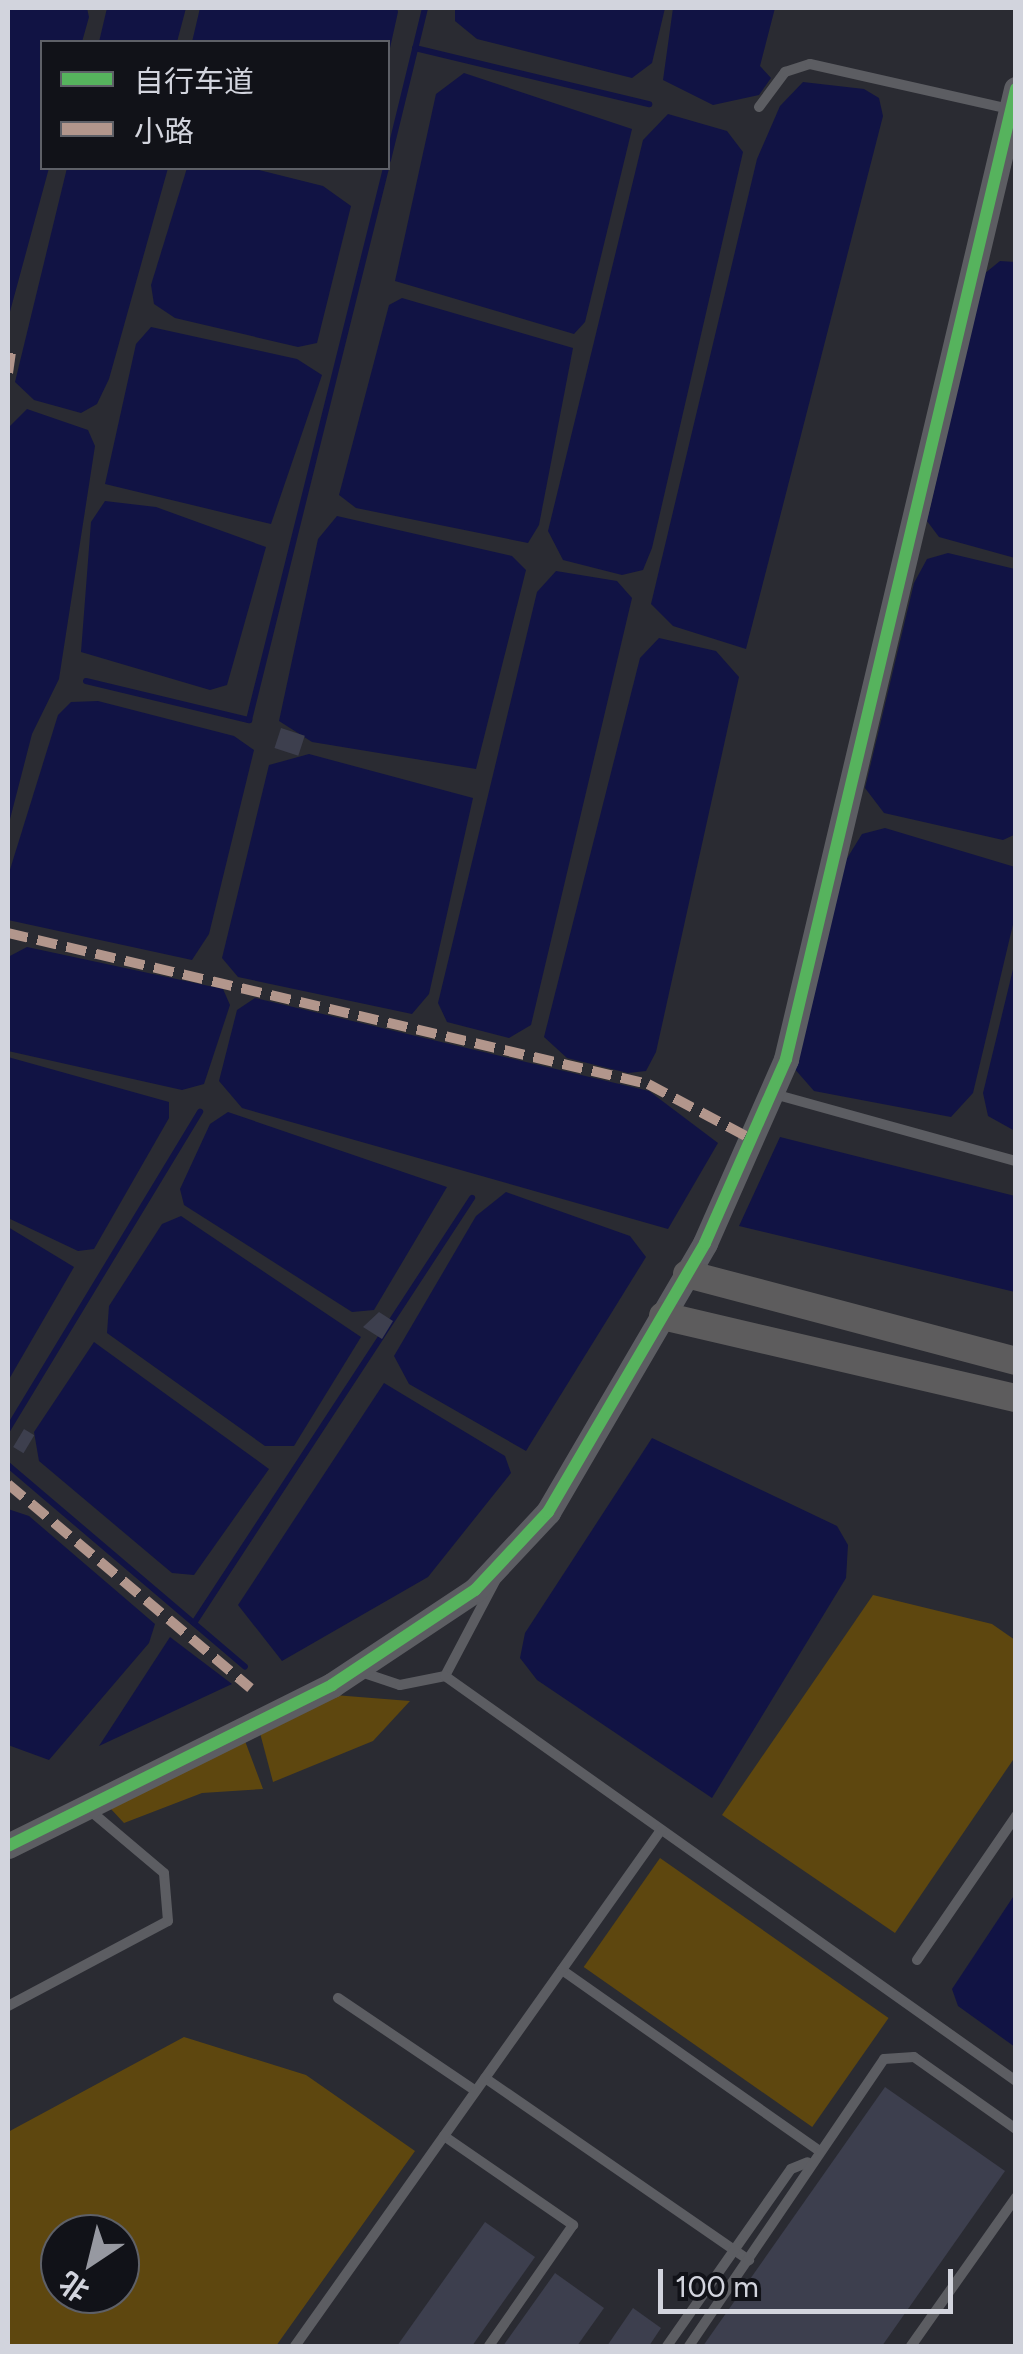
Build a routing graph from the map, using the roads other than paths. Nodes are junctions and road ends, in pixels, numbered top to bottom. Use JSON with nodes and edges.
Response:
{"nodes":[{"id":1,"x":1013,"y":99,"type":"edge"},
{"id":2,"x":759,"y":107,"type":"dead end"},
{"id":3,"x":774,"y":1094,"type":"junction"},
{"id":4,"x":1016,"y":1161,"type":"edge"},
{"id":5,"x":687,"y":1274,"type":"junction"},
{"id":6,"x":663,"y":1316,"type":"junction"},
{"id":7,"x":1016,"y":1361,"type":"edge"},
{"id":8,"x":1016,"y":1398,"type":"edge"},
{"id":9,"x":505,"y":1558,"type":"junction"},
{"id":10,"x":356,"y":1670,"type":"junction"},
{"id":11,"x":445,"y":1676,"type":"junction"},
{"id":12,"x":83,"y":1804,"type":"junction"},
{"id":13,"x":1016,"y":1816,"type":"edge"},
{"id":14,"x":661,"y":1830,"type":"junction"},
{"id":15,"x":8,"y":1846,"type":"edge"},
{"id":16,"x":916,"y":1960,"type":"dead end"},
{"id":17,"x":562,"y":1970,"type":"junction"},
{"id":18,"x":338,"y":1998,"type":"dead end"},
{"id":19,"x":8,"y":2006,"type":"edge"},
{"id":20,"x":485,"y":2078,"type":"junction"},
{"id":21,"x":1016,"y":2081,"type":"edge"},
{"id":22,"x":476,"y":2091,"type":"junction"},
{"id":23,"x":1016,"y":2128,"type":"edge"},
{"id":24,"x":444,"y":2136,"type":"junction"},
{"id":25,"x":817,"y":2149,"type":"junction"},
{"id":26,"x":808,"y":2162,"type":"junction"},
{"id":27,"x":1016,"y":2197,"type":"edge"},
{"id":28,"x":734,"y":2250,"type":"junction"},
{"id":29,"x":749,"y":2260,"type":"junction"},
{"id":30,"x":296,"y":2346,"type":"edge"},
{"id":31,"x":489,"y":2346,"type":"edge"},
{"id":32,"x":667,"y":2346,"type":"edge"},
{"id":33,"x":688,"y":2346,"type":"edge"},
{"id":34,"x":911,"y":2346,"type":"edge"}],
"edges":[{"from":1,"to":2,"type":"lane"},
{"from":1,"to":3,"type":"street"},
{"from":3,"to":4,"type":"lane"},
{"from":3,"to":5,"type":"street"},
{"from":5,"to":6,"type":"street"},
{"from":5,"to":7,"type":"main road"},
{"from":6,"to":8,"type":"main road"},
{"from":6,"to":9,"type":"street"},
{"from":9,"to":10,"type":"street"},
{"from":9,"to":11,"type":"lane"},
{"from":10,"to":11,"type":"lane"},
{"from":10,"to":12,"type":"street"},
{"from":11,"to":14,"type":"lane"},
{"from":12,"to":15,"type":"street"},
{"from":12,"to":19,"type":"lane"},
{"from":13,"to":16,"type":"lane"},
{"from":14,"to":17,"type":"lane"},
{"from":14,"to":21,"type":"lane"},
{"from":17,"to":20,"type":"lane"},
{"from":17,"to":25,"type":"lane"},
{"from":18,"to":22,"type":"lane"},
{"from":20,"to":22,"type":"lane"},
{"from":20,"to":28,"type":"lane"},
{"from":22,"to":24,"type":"lane"},
{"from":23,"to":25,"type":"lane"},
{"from":24,"to":30,"type":"lane"},
{"from":24,"to":31,"type":"lane"},
{"from":25,"to":26,"type":"lane"},
{"from":26,"to":28,"type":"lane"},
{"from":26,"to":29,"type":"lane"},
{"from":27,"to":34,"type":"lane"},
{"from":28,"to":29,"type":"lane"},
{"from":28,"to":32,"type":"lane"},
{"from":29,"to":33,"type":"lane"}]}
